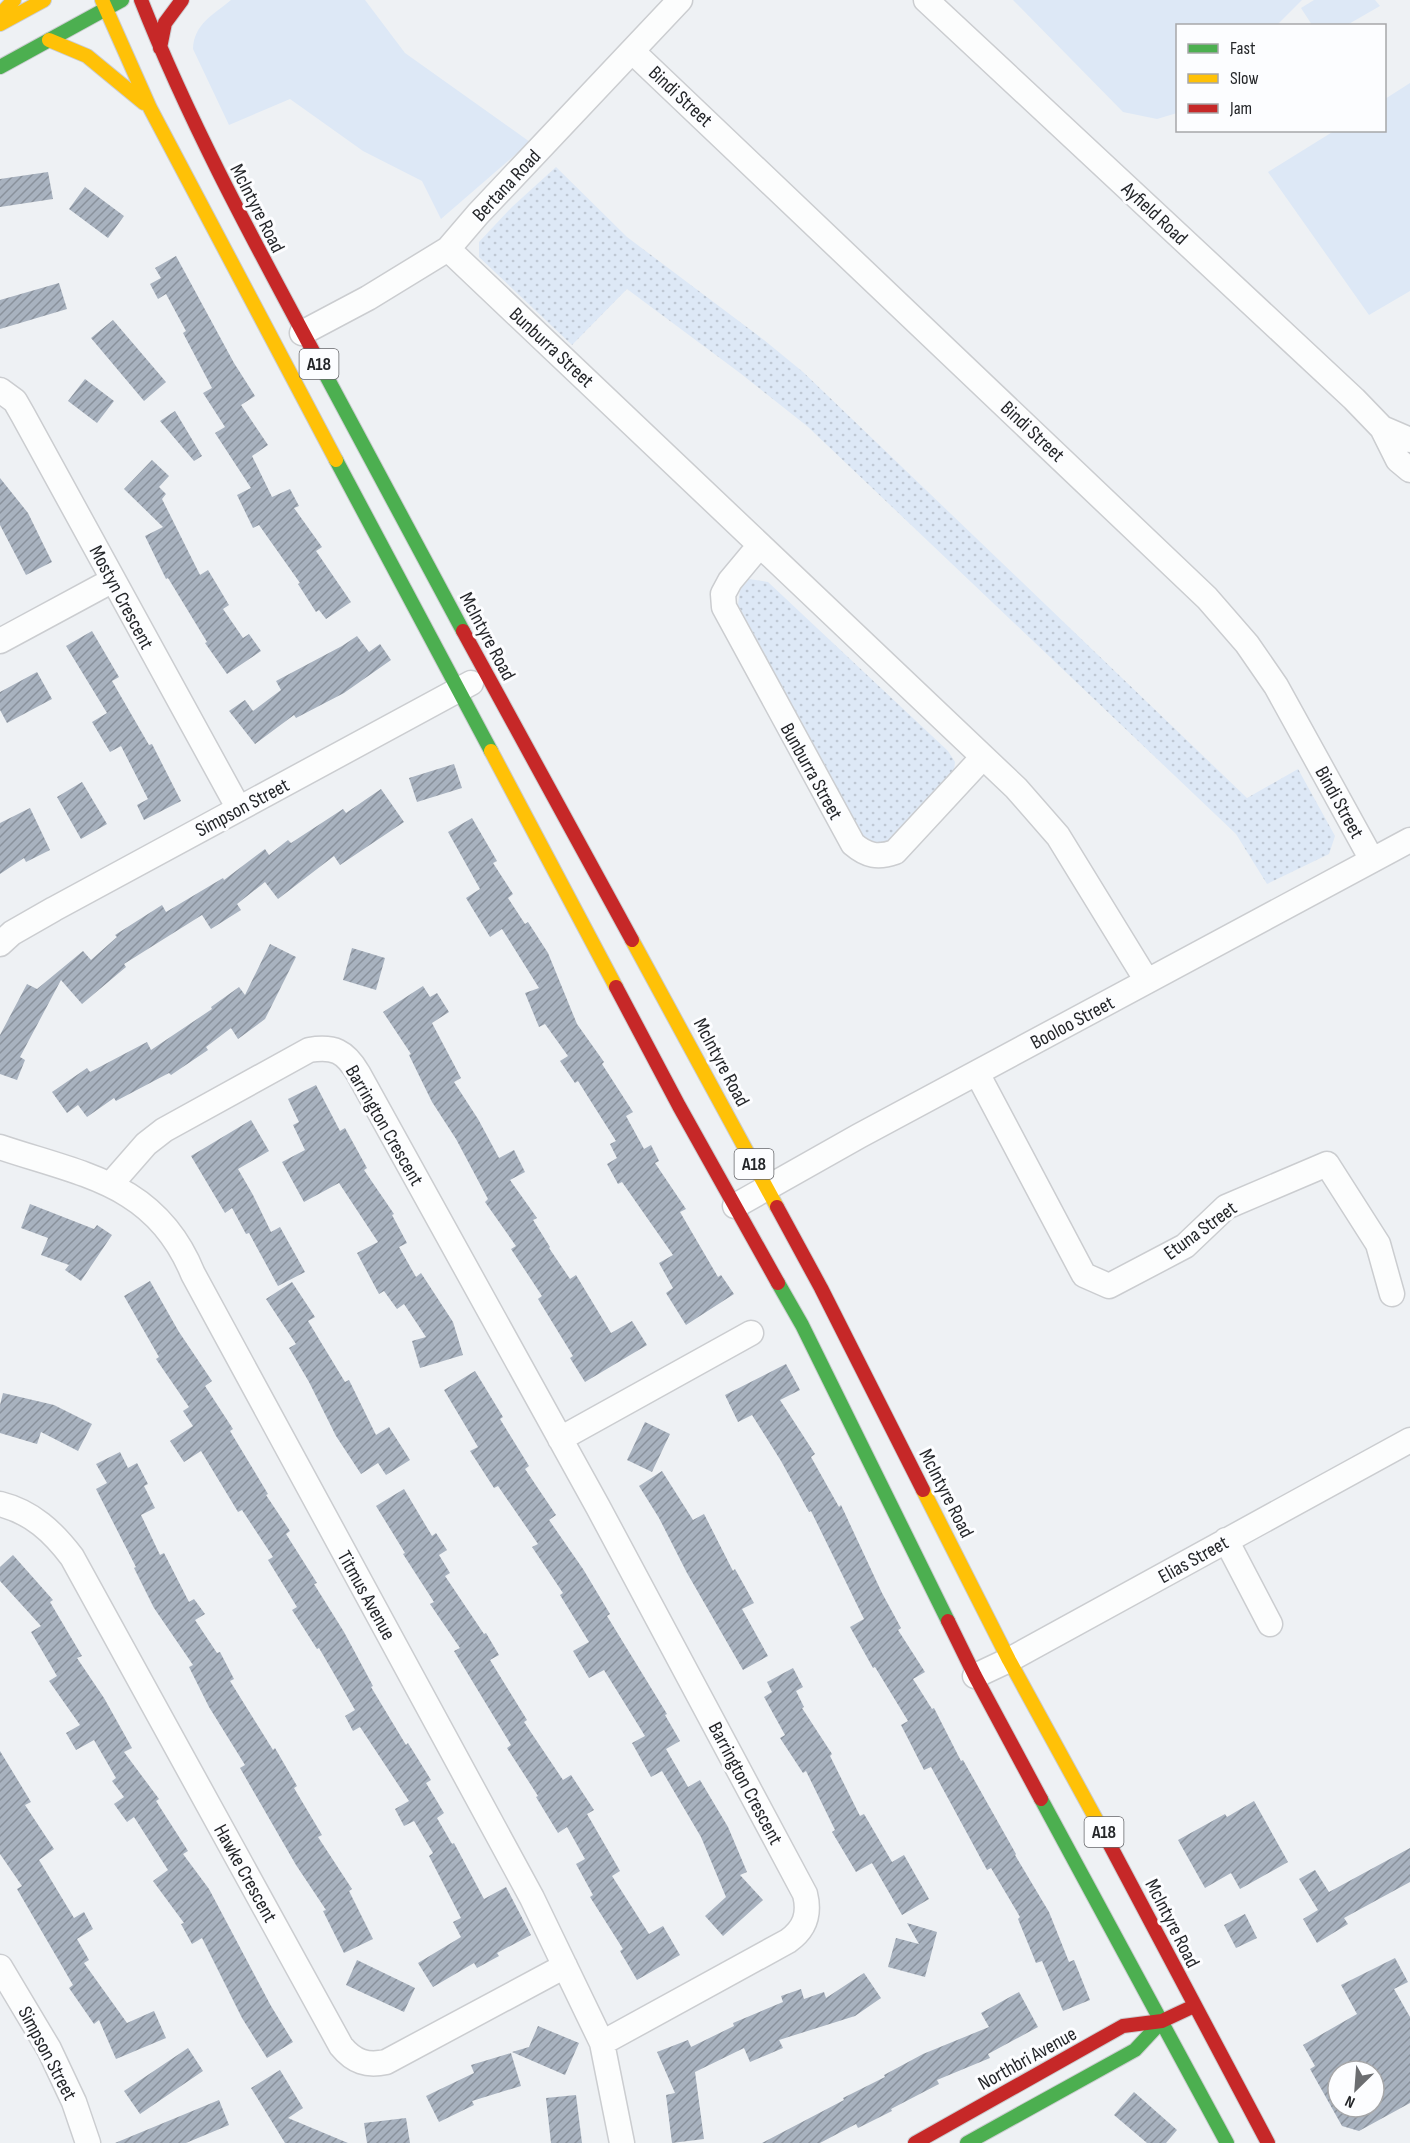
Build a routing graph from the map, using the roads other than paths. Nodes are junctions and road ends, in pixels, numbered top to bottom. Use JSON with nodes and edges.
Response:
{"nodes":[{"id":1,"x":14,"y":0,"type":"edge"},
{"id":2,"x":44,"y":0,"type":"edge"},
{"id":3,"x":122,"y":0,"type":"edge"},
{"id":4,"x":141,"y":0,"type":"edge"},
{"id":5,"x":182,"y":0,"type":"edge"},
{"id":6,"x":680,"y":0,"type":"edge"},
{"id":7,"x":926,"y":0,"type":"edge"},
{"id":8,"x":104,"y":4,"type":"edge"},
{"id":9,"x":0,"y":15,"type":"edge"},
{"id":10,"x":0,"y":24,"type":"edge"},
{"id":11,"x":48,"y":40,"type":"junction"},
{"id":12,"x":160,"y":48,"type":"junction"},
{"id":13,"x":632,"y":51,"type":"junction"},
{"id":14,"x":0,"y":67,"type":"edge"},
{"id":15,"x":150,"y":108,"type":"junction"},
{"id":16,"x":448,"y":249,"type":"junction"},
{"id":17,"x":302,"y":333,"type":"junction"},
{"id":18,"x":0,"y":390,"type":"edge"},
{"id":19,"x":1382,"y":428,"type":"junction"},
{"id":20,"x":1410,"y":440,"type":"edge"},
{"id":21,"x":1410,"y":470,"type":"edge"},
{"id":22,"x":760,"y":545,"type":"junction"},
{"id":23,"x":113,"y":580,"type":"junction"},
{"id":24,"x":0,"y":640,"type":"edge"},
{"id":25,"x":487,"y":675,"type":"junction"},
{"id":26,"x":457,"y":690,"type":"junction"},
{"id":27,"x":983,"y":757,"type":"junction"},
{"id":28,"x":238,"y":809,"type":"junction"},
{"id":29,"x":1410,"y":840,"type":"edge"},
{"id":30,"x":1372,"y":861,"type":"junction"},
{"id":31,"x":0,"y":944,"type":"edge"},
{"id":32,"x":1147,"y":981,"type":"junction"},
{"id":33,"x":977,"y":1073,"type":"junction"},
{"id":34,"x":0,"y":1147,"type":"edge"},
{"id":35,"x":111,"y":1184,"type":"junction"},
{"id":36,"x":768,"y":1189,"type":"junction"},
{"id":37,"x":735,"y":1206,"type":"junction"},
{"id":38,"x":1392,"y":1294,"type":"dead end"},
{"id":39,"x":751,"y":1332,"type":"dead end"},
{"id":40,"x":560,"y":1439,"type":"junction"},
{"id":41,"x":1410,"y":1440,"type":"edge"},
{"id":42,"x":0,"y":1504,"type":"edge"},
{"id":43,"x":1226,"y":1540,"type":"junction"},
{"id":44,"x":1270,"y":1624,"type":"dead end"},
{"id":45,"x":1009,"y":1660,"type":"junction"},
{"id":46,"x":975,"y":1676,"type":"junction"},
{"id":47,"x":565,"y":1966,"type":"junction"},
{"id":48,"x":0,"y":1967,"type":"edge"},
{"id":49,"x":1194,"y":2007,"type":"junction"},
{"id":50,"x":1162,"y":2021,"type":"junction"},
{"id":51,"x":602,"y":2043,"type":"junction"},
{"id":52,"x":947,"y":2136,"type":"edge"},
{"id":53,"x":88,"y":2143,"type":"edge"},
{"id":54,"x":622,"y":2143,"type":"edge"},
{"id":55,"x":915,"y":2143,"type":"edge"},
{"id":56,"x":967,"y":2143,"type":"edge"},
{"id":57,"x":1227,"y":2143,"type":"edge"},
{"id":58,"x":1268,"y":2143,"type":"edge"}],
"edges":[{"from":1,"to":9,"type":"main road"},
{"from":2,"to":10,"type":"main road"},
{"from":3,"to":8,"type":"main road"},
{"from":4,"to":12,"type":"main road","name":"McIntyre Road","number":"A18"},
{"from":5,"to":12,"type":"main road"},
{"from":6,"to":13,"type":"street","name":"Bertana Road"},
{"from":7,"to":19,"type":"street","name":"Ayfield Road"},
{"from":8,"to":11,"type":"main road"},
{"from":8,"to":15,"type":"main road","number":"A18"},
{"from":11,"to":14,"type":"main road"},
{"from":11,"to":15,"type":"main road"},
{"from":12,"to":17,"type":"main road","name":"McIntyre Road","number":"A18"},
{"from":13,"to":16,"type":"street","name":"Bertana Road"},
{"from":13,"to":30,"type":"street","name":"Bindi Street"},
{"from":15,"to":26,"type":"main road","number":"A18"},
{"from":16,"to":17,"type":"street","name":"Bertana Road"},
{"from":16,"to":22,"type":"street","name":"Bunburra Street"},
{"from":17,"to":25,"type":"main road","name":"McIntyre Road","number":"A18"},
{"from":18,"to":23,"type":"street","name":"Mostyn Crescent"},
{"from":19,"to":20,"type":"street","name":"Ayfield Road"},
{"from":19,"to":21,"type":"street","name":"Ayfield Road"},
{"from":22,"to":27,"type":"street","name":"Bunburra Street"},
{"from":22,"to":27,"type":"street","name":"Bunburra Street"},
{"from":23,"to":24,"type":"street"},
{"from":23,"to":28,"type":"street","name":"Mostyn Crescent"},
{"from":25,"to":26,"type":"street","name":"Simpson Street"},
{"from":25,"to":36,"type":"main road","name":"McIntyre Road","number":"A18"},
{"from":26,"to":28,"type":"street","name":"Simpson Street"},
{"from":26,"to":37,"type":"main road","number":"A18"},
{"from":27,"to":32,"type":"street","name":"Bunburra Street"},
{"from":28,"to":31,"type":"street","name":"Simpson Street"},
{"from":29,"to":30,"type":"street","name":"Booloo Street"},
{"from":30,"to":32,"type":"street","name":"Booloo Street"},
{"from":32,"to":33,"type":"street","name":"Booloo Street"},
{"from":33,"to":36,"type":"street","name":"Booloo Street"},
{"from":33,"to":38,"type":"street","name":"Etuna Street"},
{"from":34,"to":35,"type":"street","name":"Titmus Avenue"},
{"from":35,"to":40,"type":"street","name":"Barrington Crescent"},
{"from":35,"to":47,"type":"street","name":"Titmus Avenue"},
{"from":36,"to":37,"type":"street","name":"Booloo Street"},
{"from":36,"to":45,"type":"main road","name":"McIntyre Road","number":"A18"},
{"from":37,"to":46,"type":"main road","number":"A18"},
{"from":39,"to":40,"type":"street"},
{"from":40,"to":51,"type":"street","name":"Barrington Crescent"},
{"from":41,"to":43,"type":"street","name":"Elias Street"},
{"from":42,"to":47,"type":"street","name":"Hawke Crescent"},
{"from":43,"to":44,"type":"street"},
{"from":43,"to":45,"type":"street","name":"Elias Street"},
{"from":45,"to":46,"type":"street","name":"Elias Street"},
{"from":45,"to":49,"type":"main road","name":"McIntyre Road","number":"A18"},
{"from":46,"to":50,"type":"main road","number":"A18"},
{"from":47,"to":51,"type":"street","name":"Titmus Avenue"},
{"from":48,"to":53,"type":"street","name":"Simpson Street"},
{"from":49,"to":50,"type":"main road","name":"Northbri Avenue"},
{"from":49,"to":58,"type":"main road","name":"McIntyre Road","number":"A18"},
{"from":50,"to":52,"type":"main road","name":"Northbri Avenue"},
{"from":50,"to":56,"type":"main road","name":"Northbri Avenue"},
{"from":50,"to":57,"type":"main road","number":"A18"},
{"from":51,"to":54,"type":"street","name":"Titmus Avenue"},
{"from":52,"to":55,"type":"main road","name":"Northbri Avenue"}]}
